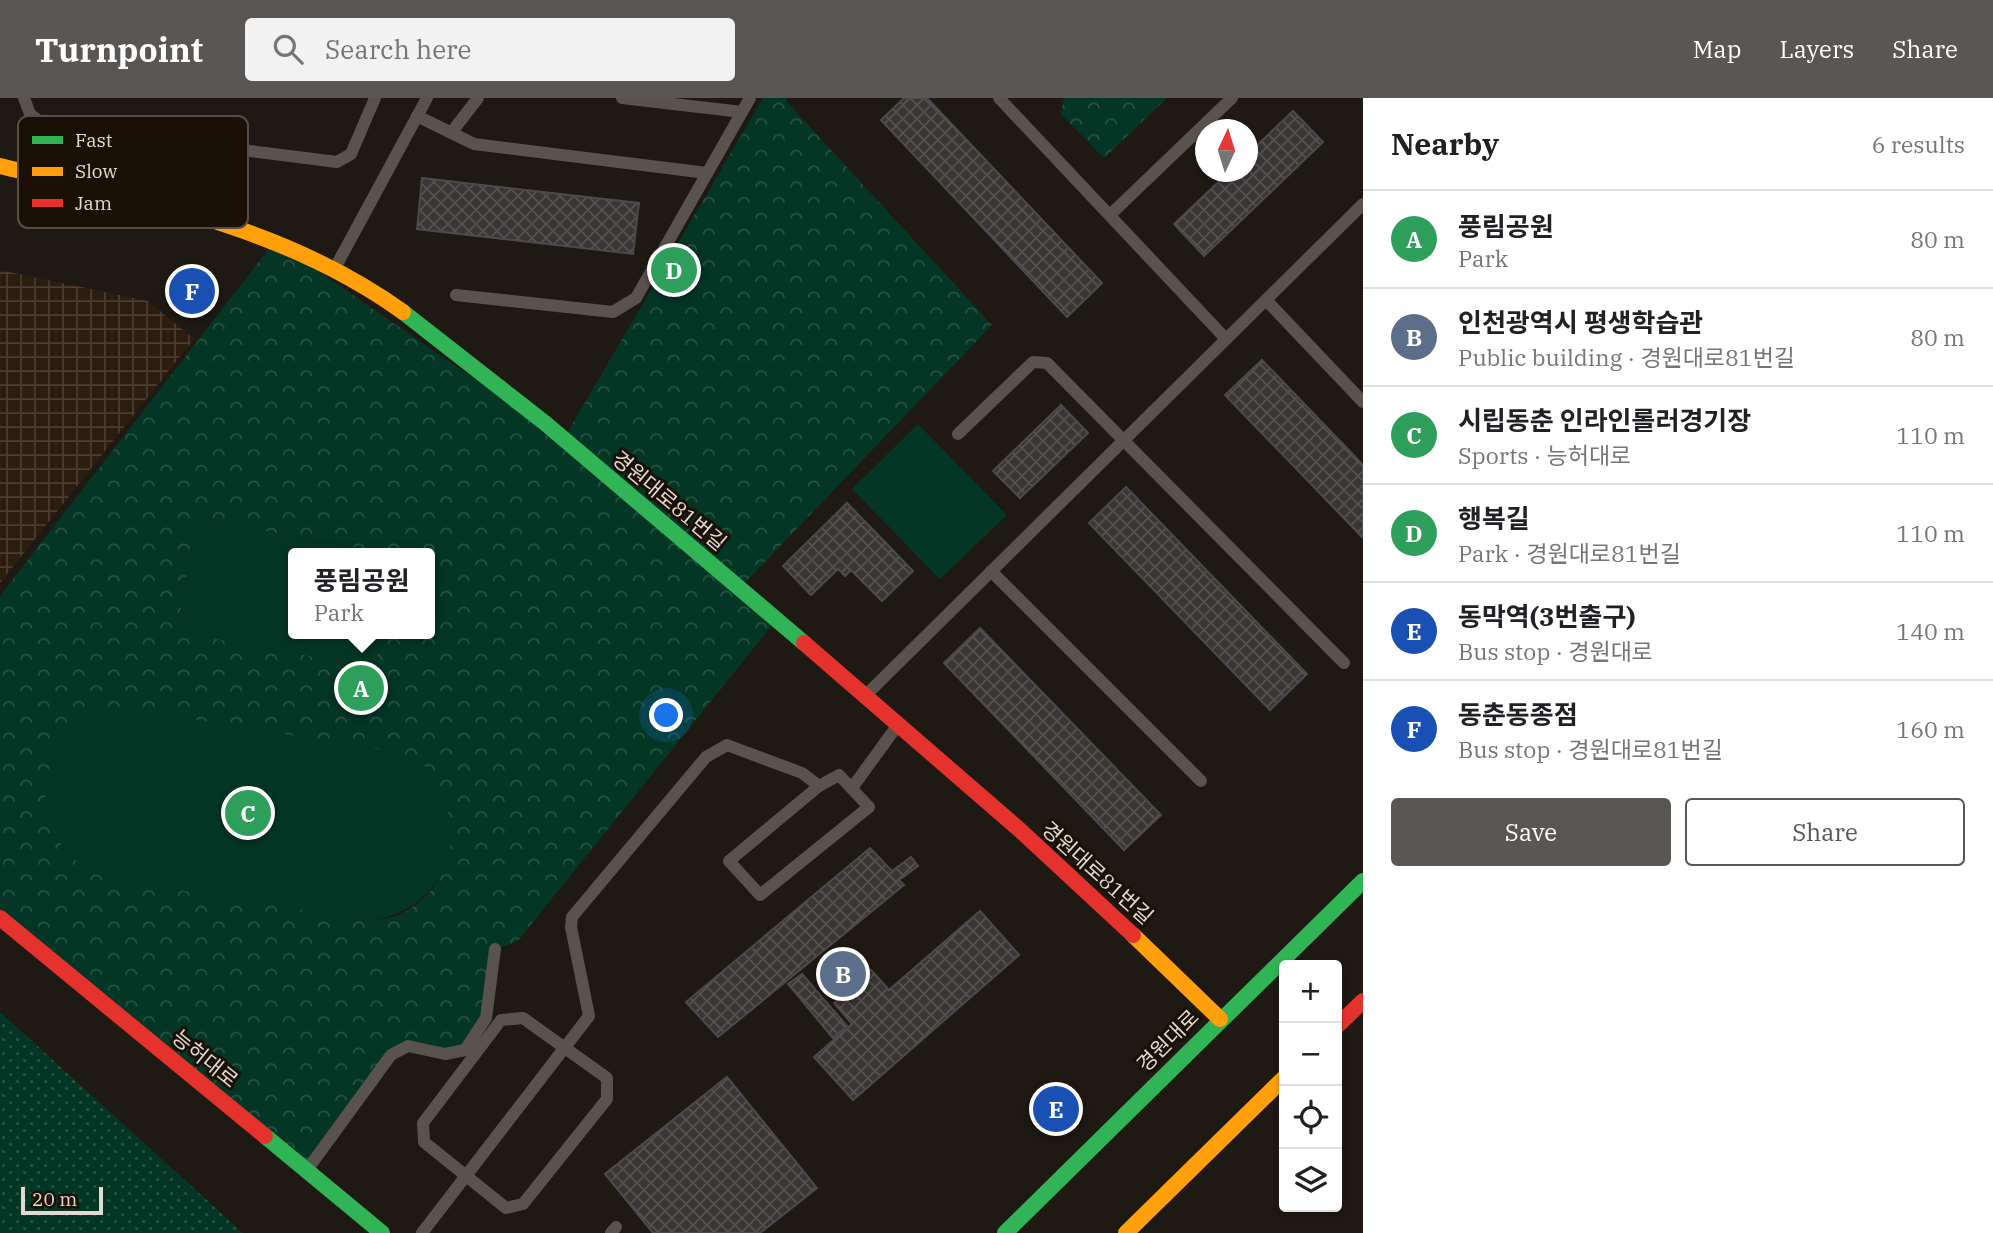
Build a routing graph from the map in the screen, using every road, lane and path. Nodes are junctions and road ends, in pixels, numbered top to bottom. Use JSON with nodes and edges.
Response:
{"nodes":[{"id":1,"x":23,"y":98,"type":"edge"},
{"id":2,"x":375,"y":98,"type":"edge"},
{"id":3,"x":427,"y":98,"type":"edge"},
{"id":4,"x":478,"y":98,"type":"edge"},
{"id":5,"x":622,"y":98,"type":"edge"},
{"id":6,"x":750,"y":98,"type":"edge"},
{"id":7,"x":999,"y":98,"type":"edge"},
{"id":8,"x":1232,"y":98,"type":"edge"},
{"id":9,"x":742,"y":112,"type":"junction"},
{"id":10,"x":33,"y":116,"type":"edge"},
{"id":11,"x":417,"y":116,"type":"junction"},
{"id":12,"x":451,"y":133,"type":"junction"},
{"id":13,"x":248,"y":151,"type":"edge"},
{"id":14,"x":0,"y":166,"type":"edge"},
{"id":15,"x":18,"y":171,"type":"edge"},
{"id":16,"x":707,"y":173,"type":"junction"},
{"id":17,"x":1363,"y":204,"type":"edge"},
{"id":18,"x":1110,"y":215,"type":"junction"},
{"id":19,"x":235,"y":228,"type":"edge"},
{"id":20,"x":335,"y":268,"type":"junction"},
{"id":21,"x":456,"y":295,"type":"dead end"},
{"id":22,"x":1266,"y":300,"type":"junction"},
{"id":23,"x":1226,"y":339,"type":"junction"},
{"id":24,"x":1363,"y":402,"type":"edge"},
{"id":25,"x":958,"y":433,"type":"dead end"},
{"id":26,"x":1124,"y":440,"type":"junction"},
{"id":27,"x":991,"y":572,"type":"junction"},
{"id":28,"x":1345,"y":663,"type":"dead end"},
{"id":29,"x":866,"y":695,"type":"junction"},
{"id":30,"x":900,"y":723,"type":"junction"},
{"id":31,"x":1201,"y":781,"type":"dead end"},
{"id":32,"x":819,"y":786,"type":"junction"},
{"id":33,"x":852,"y":788,"type":"junction"},
{"id":34,"x":1363,"y":881,"type":"edge"},
{"id":35,"x":0,"y":919,"type":"edge"},
{"id":36,"x":495,"y":949,"type":"dead end"},
{"id":37,"x":1363,"y":1000,"type":"edge"},
{"id":38,"x":1220,"y":1019,"type":"junction"},
{"id":39,"x":1340,"y":1023,"type":"edge"},
{"id":40,"x":564,"y":1048,"type":"junction"},
{"id":41,"x":1279,"y":1083,"type":"edge"},
{"id":42,"x":307,"y":1171,"type":"junction"},
{"id":43,"x":466,"y":1175,"type":"junction"},
{"id":44,"x":382,"y":1233,"type":"edge"},
{"id":45,"x":422,"y":1233,"type":"edge"},
{"id":46,"x":1005,"y":1233,"type":"edge"},
{"id":47,"x":1126,"y":1233,"type":"edge"}],
"edges":[{"from":1,"to":10,"type":"lane"},
{"from":2,"to":13,"type":"lane"},
{"from":3,"to":11,"type":"lane"},
{"from":4,"to":12,"type":"lane"},
{"from":5,"to":9,"type":"lane"},
{"from":6,"to":9,"type":"lane"},
{"from":7,"to":18,"type":"lane"},
{"from":8,"to":18,"type":"lane"},
{"from":9,"to":16,"type":"lane"},
{"from":11,"to":12,"type":"lane"},
{"from":11,"to":20,"type":"lane"},
{"from":12,"to":16,"type":"lane"},
{"from":14,"to":15,"type":"street","name":"경원대로81번길"},
{"from":16,"to":21,"type":"lane"},
{"from":17,"to":22,"type":"lane"},
{"from":18,"to":23,"type":"lane"},
{"from":19,"to":20,"type":"street","name":"경원대로81번길"},
{"from":20,"to":29,"type":"street","name":"경원대로81번길"},
{"from":22,"to":23,"type":"lane"},
{"from":22,"to":24,"type":"lane"},
{"from":23,"to":26,"type":"lane"},
{"from":25,"to":26,"type":"lane"},
{"from":26,"to":27,"type":"lane"},
{"from":26,"to":28,"type":"lane"},
{"from":27,"to":29,"type":"lane"},
{"from":27,"to":31,"type":"lane"},
{"from":29,"to":30,"type":"street","name":"경원대로81번길"},
{"from":30,"to":33,"type":"lane"},
{"from":30,"to":38,"type":"street","name":"경원대로81번길"},
{"from":32,"to":33,"type":"lane"},
{"from":32,"to":33,"type":"lane"},
{"from":32,"to":40,"type":"lane"},
{"from":34,"to":38,"type":"street","name":"경원대로"},
{"from":35,"to":42,"type":"street","name":"능허대로"},
{"from":36,"to":42,"type":"lane"},
{"from":37,"to":39,"type":"street"},
{"from":38,"to":46,"type":"street","name":"경원대로"},
{"from":40,"to":43,"type":"lane"},
{"from":40,"to":43,"type":"lane"},
{"from":40,"to":43,"type":"lane"},
{"from":41,"to":47,"type":"street"},
{"from":42,"to":44,"type":"street","name":"능허대로"},
{"from":43,"to":45,"type":"lane"}]}
